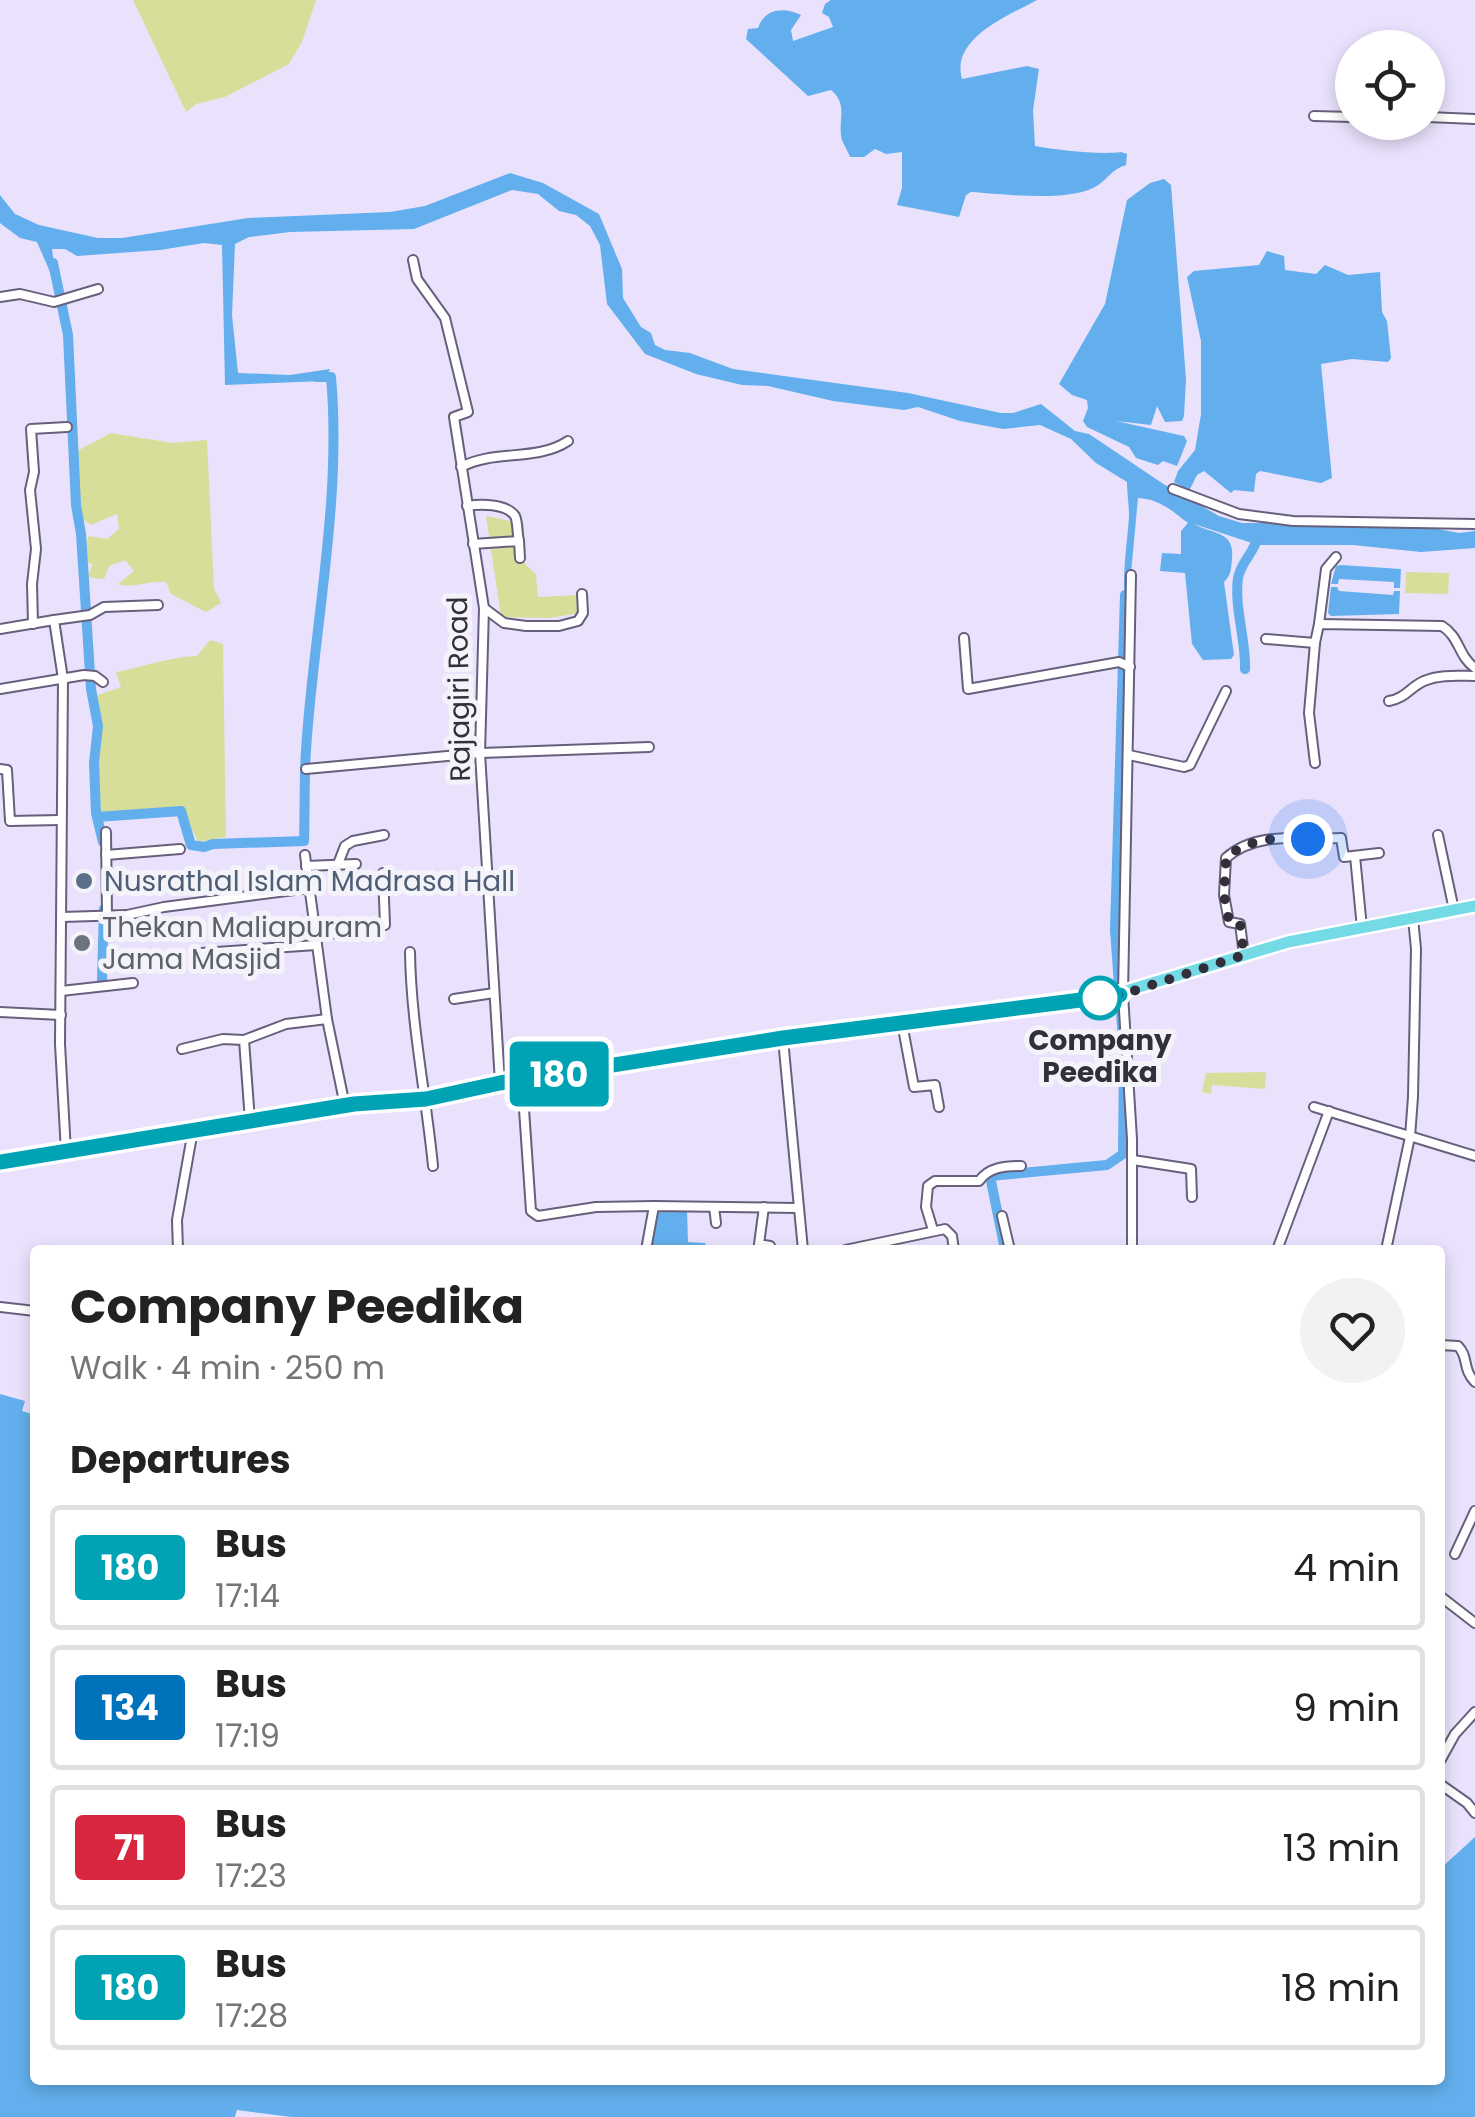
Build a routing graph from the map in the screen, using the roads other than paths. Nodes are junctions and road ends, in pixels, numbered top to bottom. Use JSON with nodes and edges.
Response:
{"nodes":[{"id":1,"x":1314,"y":116,"type":"dead end"},
{"id":2,"x":1335,"y":117,"type":"edge"},
{"id":3,"x":1445,"y":118,"type":"edge"},
{"id":4,"x":1475,"y":119,"type":"edge"},
{"id":5,"x":412,"y":260,"type":"dead end"},
{"id":6,"x":98,"y":289,"type":"dead end"},
{"id":7,"x":0,"y":297,"type":"edge"},
{"id":8,"x":67,"y":427,"type":"dead end"},
{"id":9,"x":568,"y":441,"type":"dead end"},
{"id":10,"x":461,"y":467,"type":"junction"},
{"id":11,"x":1174,"y":490,"type":"dead end"},
{"id":12,"x":467,"y":506,"type":"junction"},
{"id":13,"x":1475,"y":524,"type":"edge"},
{"id":14,"x":519,"y":541,"type":"junction"},
{"id":15,"x":473,"y":544,"type":"junction"},
{"id":16,"x":1336,"y":557,"type":"dead end"},
{"id":17,"x":520,"y":558,"type":"dead end"},
{"id":18,"x":1132,"y":575,"type":"dead end"},
{"id":19,"x":582,"y":594,"type":"dead end"},
{"id":20,"x":158,"y":605,"type":"dead end"},
{"id":21,"x":484,"y":608,"type":"junction"},
{"id":22,"x":54,"y":620,"type":"junction"},
{"id":23,"x":34,"y":624,"type":"junction"},
{"id":24,"x":1319,"y":624,"type":"junction"},
{"id":25,"x":0,"y":629,"type":"edge"},
{"id":26,"x":964,"y":638,"type":"dead end"},
{"id":27,"x":1266,"y":639,"type":"dead end"},
{"id":28,"x":1314,"y":643,"type":"junction"},
{"id":29,"x":1130,"y":667,"type":"junction"},
{"id":30,"x":1475,"y":668,"type":"edge"},
{"id":31,"x":1475,"y":676,"type":"edge"},
{"id":32,"x":63,"y":679,"type":"junction"},
{"id":33,"x":99,"y":679,"type":"dead end"},
{"id":34,"x":0,"y":689,"type":"edge"},
{"id":35,"x":1226,"y":692,"type":"dead end"},
{"id":36,"x":1389,"y":701,"type":"dead end"},
{"id":37,"x":649,"y":747,"type":"dead end"},
{"id":38,"x":480,"y":753,"type":"junction"},
{"id":39,"x":1129,"y":755,"type":"junction"},
{"id":40,"x":1315,"y":762,"type":"dead end"},
{"id":41,"x":0,"y":769,"type":"edge"},
{"id":42,"x":306,"y":769,"type":"dead end"},
{"id":43,"x":60,"y":820,"type":"junction"},
{"id":44,"x":106,"y":832,"type":"dead end"},
{"id":45,"x":384,"y":835,"type":"dead end"},
{"id":46,"x":1438,"y":835,"type":"dead end"},
{"id":47,"x":180,"y":849,"type":"dead end"},
{"id":48,"x":1379,"y":853,"type":"dead end"},
{"id":49,"x":106,"y":855,"type":"junction"},
{"id":50,"x":306,"y":855,"type":"dead end"},
{"id":51,"x":1355,"y":856,"type":"junction"},
{"id":52,"x":338,"y":864,"type":"junction"},
{"id":53,"x":356,"y":864,"type":"dead end"},
{"id":54,"x":306,"y":866,"type":"junction"},
{"id":55,"x":382,"y":873,"type":"dead end"},
{"id":56,"x":310,"y":888,"type":"junction"},
{"id":57,"x":1475,"y":906,"type":"edge"},
{"id":58,"x":1454,"y":910,"type":"junction"},
{"id":59,"x":105,"y":915,"type":"junction"},
{"id":60,"x":62,"y":917,"type":"junction"},
{"id":61,"x":1413,"y":918,"type":"junction"},
{"id":62,"x":1362,"y":928,"type":"junction"},
{"id":63,"x":315,"y":940,"type":"junction"},
{"id":64,"x":410,"y":952,"type":"dead end"},
{"id":65,"x":202,"y":954,"type":"dead end"},
{"id":66,"x":1244,"y":955,"type":"junction"},
{"id":67,"x":133,"y":983,"type":"dead end"},
{"id":68,"x":62,"y":991,"type":"junction"},
{"id":69,"x":494,"y":993,"type":"junction"},
{"id":70,"x":1118,"y":995,"type":"junction"},
{"id":71,"x":454,"y":999,"type":"dead end"},
{"id":72,"x":0,"y":1012,"type":"edge"},
{"id":73,"x":61,"y":1015,"type":"junction"},
{"id":74,"x":327,"y":1019,"type":"junction"},
{"id":75,"x":902,"y":1023,"type":"junction"},
{"id":76,"x":783,"y":1038,"type":"junction"},
{"id":77,"x":244,"y":1040,"type":"junction"},
{"id":78,"x":182,"y":1049,"type":"dead end"},
{"id":79,"x":522,"y":1080,"type":"junction"},
{"id":80,"x":500,"y":1083,"type":"junction"},
{"id":81,"x":426,"y":1099,"type":"junction"},
{"id":82,"x":345,"y":1106,"type":"junction"},
{"id":83,"x":939,"y":1107,"type":"dead end"},
{"id":84,"x":1314,"y":1107,"type":"dead end"},
{"id":85,"x":1329,"y":1111,"type":"junction"},
{"id":86,"x":250,"y":1121,"type":"junction"},
{"id":87,"x":192,"y":1130,"type":"junction"},
{"id":88,"x":1410,"y":1136,"type":"junction"},
{"id":89,"x":66,"y":1152,"type":"junction"},
{"id":90,"x":1475,"y":1156,"type":"edge"},
{"id":91,"x":1133,"y":1160,"type":"junction"},
{"id":92,"x":0,"y":1162,"type":"edge"},
{"id":93,"x":433,"y":1166,"type":"dead end"},
{"id":94,"x":1021,"y":1166,"type":"dead end"},
{"id":95,"x":1192,"y":1196,"type":"dead end"},
{"id":96,"x":654,"y":1206,"type":"junction"},
{"id":97,"x":714,"y":1207,"type":"junction"},
{"id":98,"x":764,"y":1207,"type":"junction"},
{"id":99,"x":797,"y":1208,"type":"junction"},
{"id":100,"x":1002,"y":1216,"type":"dead end"},
{"id":101,"x":716,"y":1223,"type":"dead end"},
{"id":102,"x":932,"y":1230,"type":"junction"},
{"id":103,"x":178,"y":1245,"type":"edge"},
{"id":104,"x":647,"y":1245,"type":"edge"},
{"id":105,"x":764,"y":1245,"type":"edge"},
{"id":106,"x":802,"y":1245,"type":"edge"},
{"id":107,"x":867,"y":1245,"type":"edge"},
{"id":108,"x":953,"y":1245,"type":"edge"},
{"id":109,"x":1009,"y":1245,"type":"edge"},
{"id":110,"x":1132,"y":1245,"type":"edge"},
{"id":111,"x":1279,"y":1245,"type":"edge"},
{"id":112,"x":1387,"y":1245,"type":"edge"},
{"id":113,"x":0,"y":1307,"type":"edge"},
{"id":114,"x":30,"y":1311,"type":"edge"},
{"id":115,"x":1445,"y":1346,"type":"edge"},
{"id":116,"x":1475,"y":1382,"type":"edge"},
{"id":117,"x":1475,"y":1511,"type":"edge"},
{"id":118,"x":1455,"y":1554,"type":"dead end"},
{"id":119,"x":1445,"y":1600,"type":"edge"},
{"id":120,"x":1475,"y":1623,"type":"edge"},
{"id":121,"x":1475,"y":1712,"type":"edge"},
{"id":122,"x":1445,"y":1752,"type":"edge"},
{"id":123,"x":1445,"y":1788,"type":"edge"},
{"id":124,"x":1475,"y":1813,"type":"edge"}],
"edges":[{"from":1,"to":2,"type":"street"},
{"from":3,"to":4,"type":"street"},
{"from":5,"to":10,"type":"street","name":"Rajagiri Road"},
{"from":6,"to":7,"type":"street"},
{"from":8,"to":23,"type":"street"},
{"from":9,"to":10,"type":"street"},
{"from":10,"to":12,"type":"street","name":"Rajagiri Road"},
{"from":11,"to":13,"type":"street"},
{"from":12,"to":14,"type":"street"},
{"from":12,"to":15,"type":"street","name":"Rajagiri Road"},
{"from":14,"to":15,"type":"street"},
{"from":14,"to":17,"type":"street"},
{"from":15,"to":21,"type":"street","name":"Rajagiri Road"},
{"from":16,"to":24,"type":"street"},
{"from":18,"to":29,"type":"street"},
{"from":19,"to":21,"type":"street"},
{"from":20,"to":22,"type":"street"},
{"from":21,"to":38,"type":"street","name":"Rajagiri Road"},
{"from":22,"to":23,"type":"street"},
{"from":22,"to":32,"type":"street"},
{"from":23,"to":25,"type":"street"},
{"from":24,"to":28,"type":"street"},
{"from":24,"to":30,"type":"street"},
{"from":26,"to":29,"type":"street"},
{"from":27,"to":28,"type":"street"},
{"from":28,"to":40,"type":"street"},
{"from":29,"to":39,"type":"street"},
{"from":31,"to":36,"type":"street"},
{"from":32,"to":33,"type":"street"},
{"from":32,"to":34,"type":"street"},
{"from":32,"to":43,"type":"street"},
{"from":35,"to":39,"type":"street"},
{"from":37,"to":38,"type":"street"},
{"from":38,"to":42,"type":"street"},
{"from":38,"to":69,"type":"street","name":"Rajagiri Road"},
{"from":39,"to":70,"type":"street"},
{"from":41,"to":43,"type":"street"},
{"from":43,"to":60,"type":"street"},
{"from":44,"to":49,"type":"street"},
{"from":45,"to":52,"type":"street"},
{"from":46,"to":58,"type":"street"},
{"from":47,"to":49,"type":"street"},
{"from":48,"to":51,"type":"street"},
{"from":49,"to":59,"type":"street"},
{"from":50,"to":54,"type":"street"},
{"from":51,"to":62,"type":"street"},
{"from":51,"to":66,"type":"street"},
{"from":52,"to":53,"type":"street"},
{"from":52,"to":54,"type":"street"},
{"from":54,"to":56,"type":"street"},
{"from":55,"to":63,"type":"street"},
{"from":56,"to":59,"type":"street"},
{"from":56,"to":63,"type":"street"},
{"from":57,"to":58,"type":"main road"},
{"from":58,"to":61,"type":"main road"},
{"from":59,"to":60,"type":"street"},
{"from":60,"to":68,"type":"street"},
{"from":61,"to":62,"type":"main road"},
{"from":61,"to":88,"type":"street"},
{"from":62,"to":66,"type":"main road"},
{"from":63,"to":65,"type":"street"},
{"from":63,"to":74,"type":"street"},
{"from":64,"to":81,"type":"street"},
{"from":66,"to":70,"type":"main road"},
{"from":67,"to":68,"type":"street"},
{"from":68,"to":73,"type":"street"},
{"from":69,"to":71,"type":"street"},
{"from":69,"to":80,"type":"street","name":"Rajagiri Road"},
{"from":70,"to":75,"type":"main road"},
{"from":70,"to":91,"type":"street"},
{"from":72,"to":73,"type":"street"},
{"from":73,"to":89,"type":"street"},
{"from":74,"to":77,"type":"street"},
{"from":74,"to":82,"type":"street"},
{"from":75,"to":76,"type":"main road"},
{"from":75,"to":83,"type":"street"},
{"from":76,"to":79,"type":"main road"},
{"from":76,"to":99,"type":"street"},
{"from":77,"to":78,"type":"street"},
{"from":77,"to":86,"type":"street"},
{"from":79,"to":80,"type":"main road"},
{"from":79,"to":96,"type":"street"},
{"from":80,"to":81,"type":"main road"},
{"from":81,"to":82,"type":"main road"},
{"from":81,"to":93,"type":"street"},
{"from":82,"to":86,"type":"main road"},
{"from":84,"to":85,"type":"street"},
{"from":85,"to":88,"type":"street"},
{"from":85,"to":111,"type":"street"},
{"from":86,"to":87,"type":"main road"},
{"from":87,"to":89,"type":"main road"},
{"from":87,"to":103,"type":"street"},
{"from":88,"to":90,"type":"street"},
{"from":88,"to":112,"type":"street"},
{"from":89,"to":92,"type":"main road"},
{"from":91,"to":95,"type":"street"},
{"from":91,"to":110,"type":"street"},
{"from":94,"to":102,"type":"street"},
{"from":96,"to":97,"type":"street"},
{"from":96,"to":104,"type":"street"},
{"from":97,"to":98,"type":"street"},
{"from":97,"to":101,"type":"street"},
{"from":98,"to":99,"type":"street"},
{"from":98,"to":105,"type":"street"},
{"from":99,"to":106,"type":"street"},
{"from":100,"to":109,"type":"street"},
{"from":102,"to":107,"type":"street"},
{"from":102,"to":108,"type":"street"},
{"from":113,"to":114,"type":"street"},
{"from":115,"to":116,"type":"street"},
{"from":117,"to":118,"type":"street"},
{"from":119,"to":120,"type":"street"},
{"from":121,"to":122,"type":"street"},
{"from":123,"to":124,"type":"street"}]}
